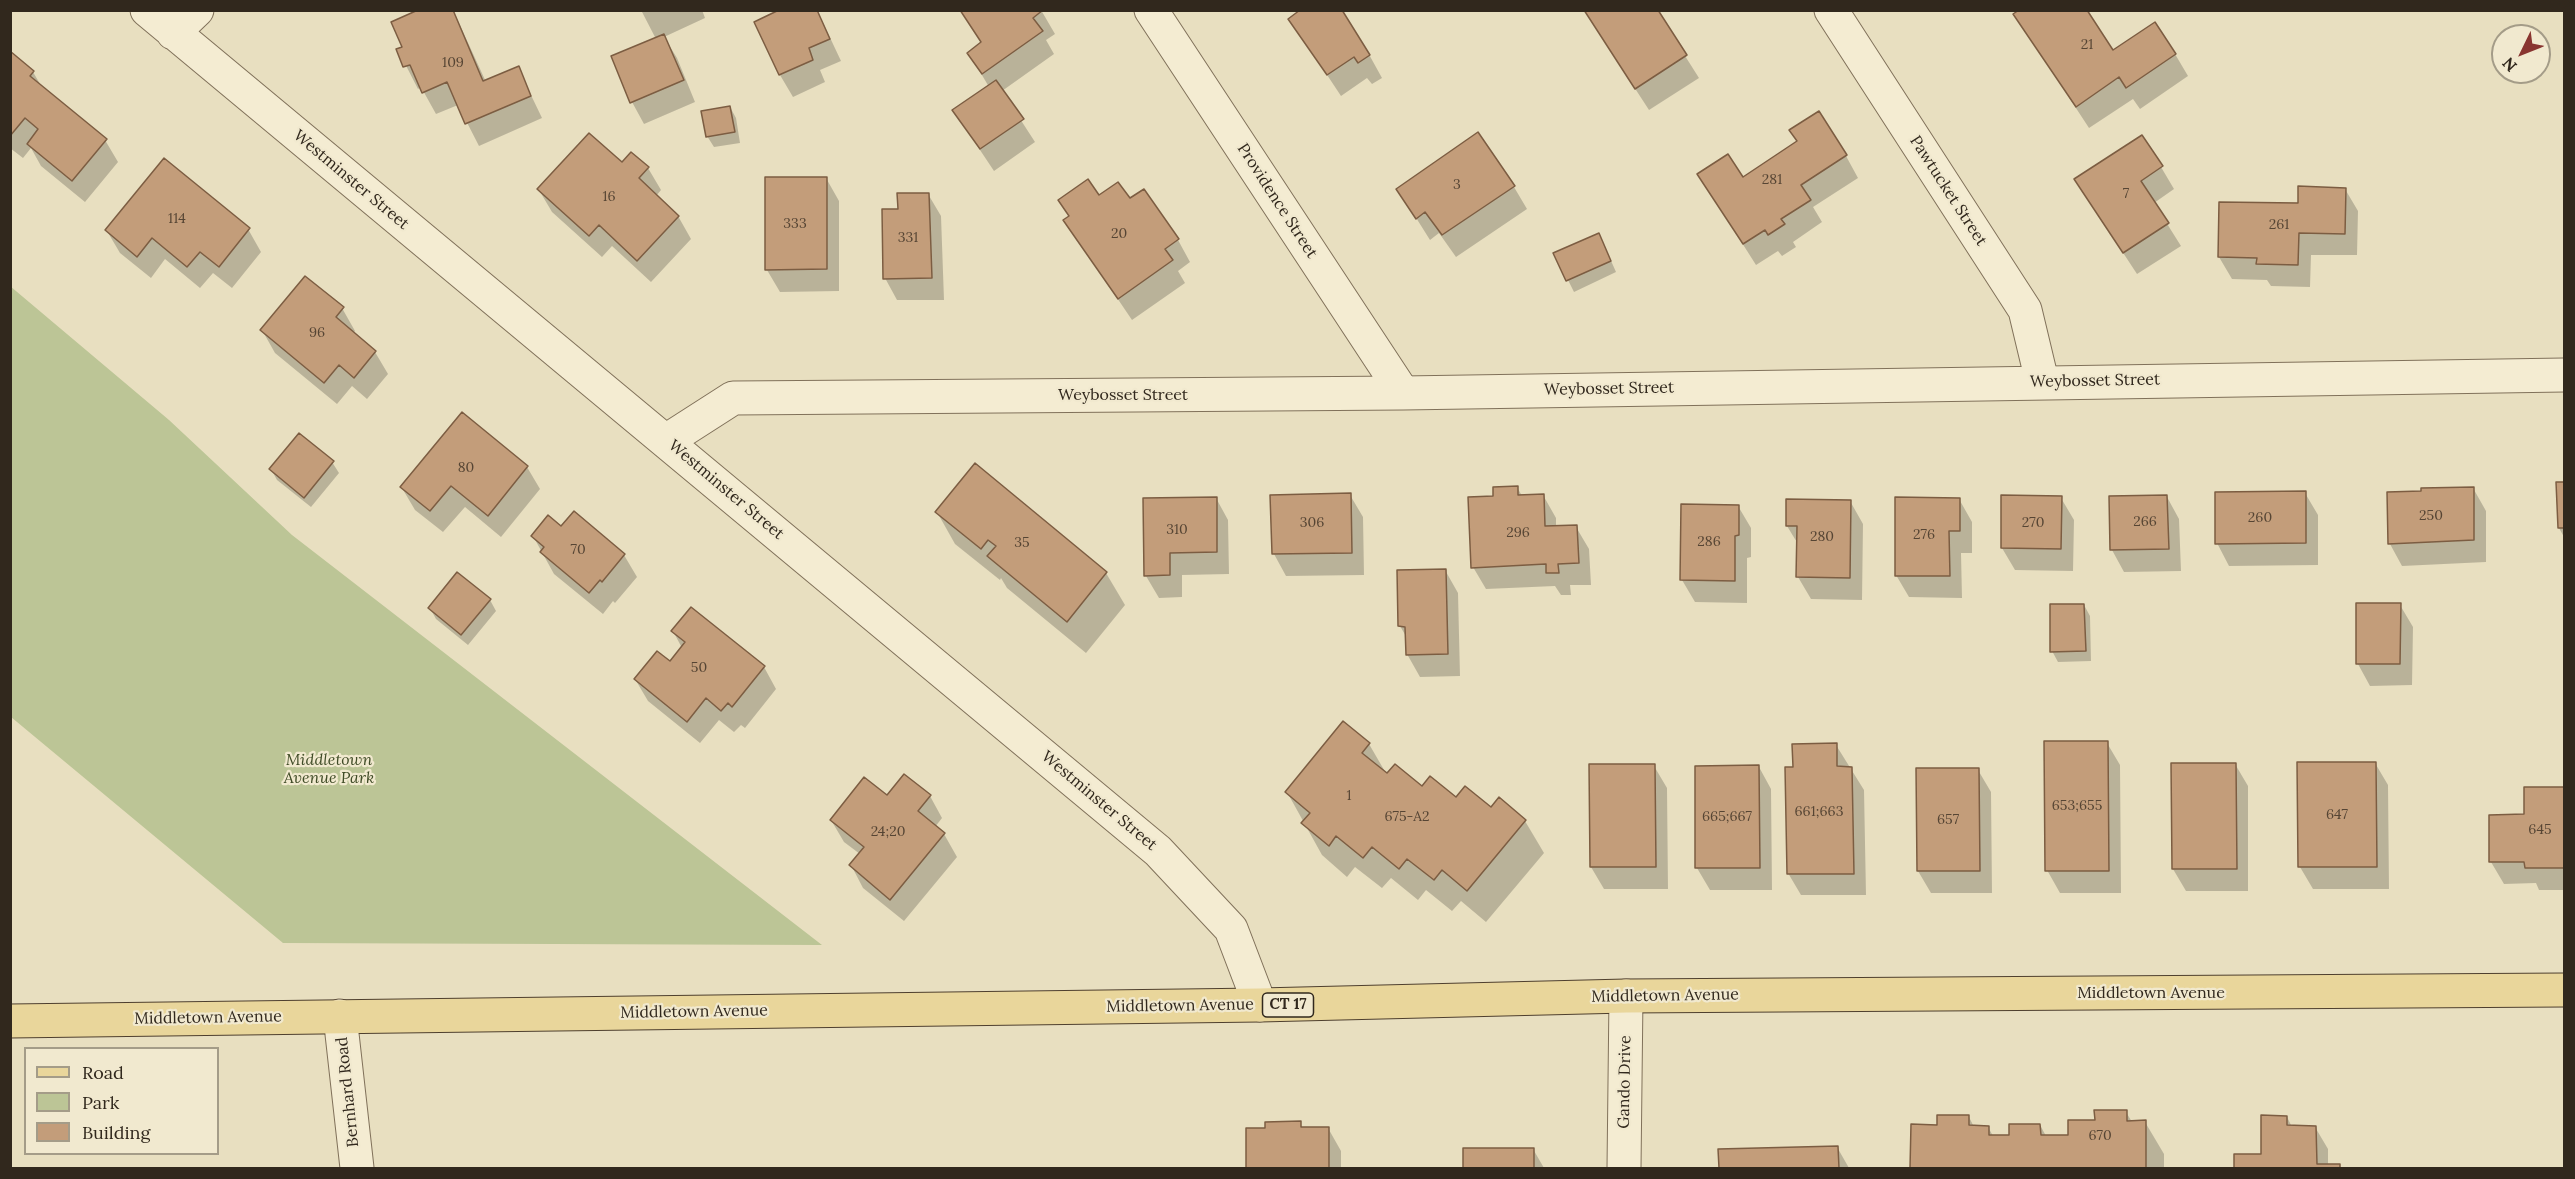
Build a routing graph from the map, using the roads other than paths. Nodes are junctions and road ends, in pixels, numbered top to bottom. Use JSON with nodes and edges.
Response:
{"nodes":[{"id":1,"x":147,"y":10,"type":"edge"},
{"id":2,"x":197,"y":10,"type":"edge"},
{"id":3,"x":1151,"y":10,"type":"edge"},
{"id":4,"x":1830,"y":10,"type":"edge"},
{"id":5,"x":173,"y":33,"type":"junction"},
{"id":6,"x":2565,"y":375,"type":"edge"},
{"id":7,"x":2042,"y":381,"type":"junction"},
{"id":8,"x":1403,"y":393,"type":"junction"},
{"id":9,"x":666,"y":441,"type":"junction"},
{"id":10,"x":2565,"y":990,"type":"edge"},
{"id":11,"x":1626,"y":996,"type":"junction"},
{"id":12,"x":1260,"y":1005,"type":"junction"},
{"id":13,"x":340,"y":1016,"type":"junction"},
{"id":14,"x":10,"y":1021,"type":"edge"},
{"id":15,"x":357,"y":1168,"type":"edge"},
{"id":16,"x":1624,"y":1168,"type":"edge"}],
"edges":[{"from":1,"to":5,"type":"street","name":"Westminster Street"},
{"from":2,"to":5,"type":"street"},
{"from":3,"to":8,"type":"street","name":"Providence Street"},
{"from":4,"to":7,"type":"street","name":"Pawtucket Street"},
{"from":5,"to":9,"type":"street","name":"Westminster Street"},
{"from":6,"to":7,"type":"street","name":"Weybosset Street"},
{"from":7,"to":8,"type":"street","name":"Weybosset Street"},
{"from":8,"to":9,"type":"street","name":"Weybosset Street"},
{"from":9,"to":12,"type":"street","name":"Westminster Street"},
{"from":10,"to":11,"type":"main road","name":"Middletown Avenue","number":"CT 17"},
{"from":11,"to":12,"type":"main road","name":"Middletown Avenue","number":"CT 17"},
{"from":11,"to":16,"type":"street","name":"Gando Drive"},
{"from":12,"to":13,"type":"main road","name":"Middletown Avenue","number":"CT 17"},
{"from":13,"to":14,"type":"main road","name":"Middletown Avenue","number":"CT 17"},
{"from":13,"to":15,"type":"street","name":"Bernhard Road"}]}
